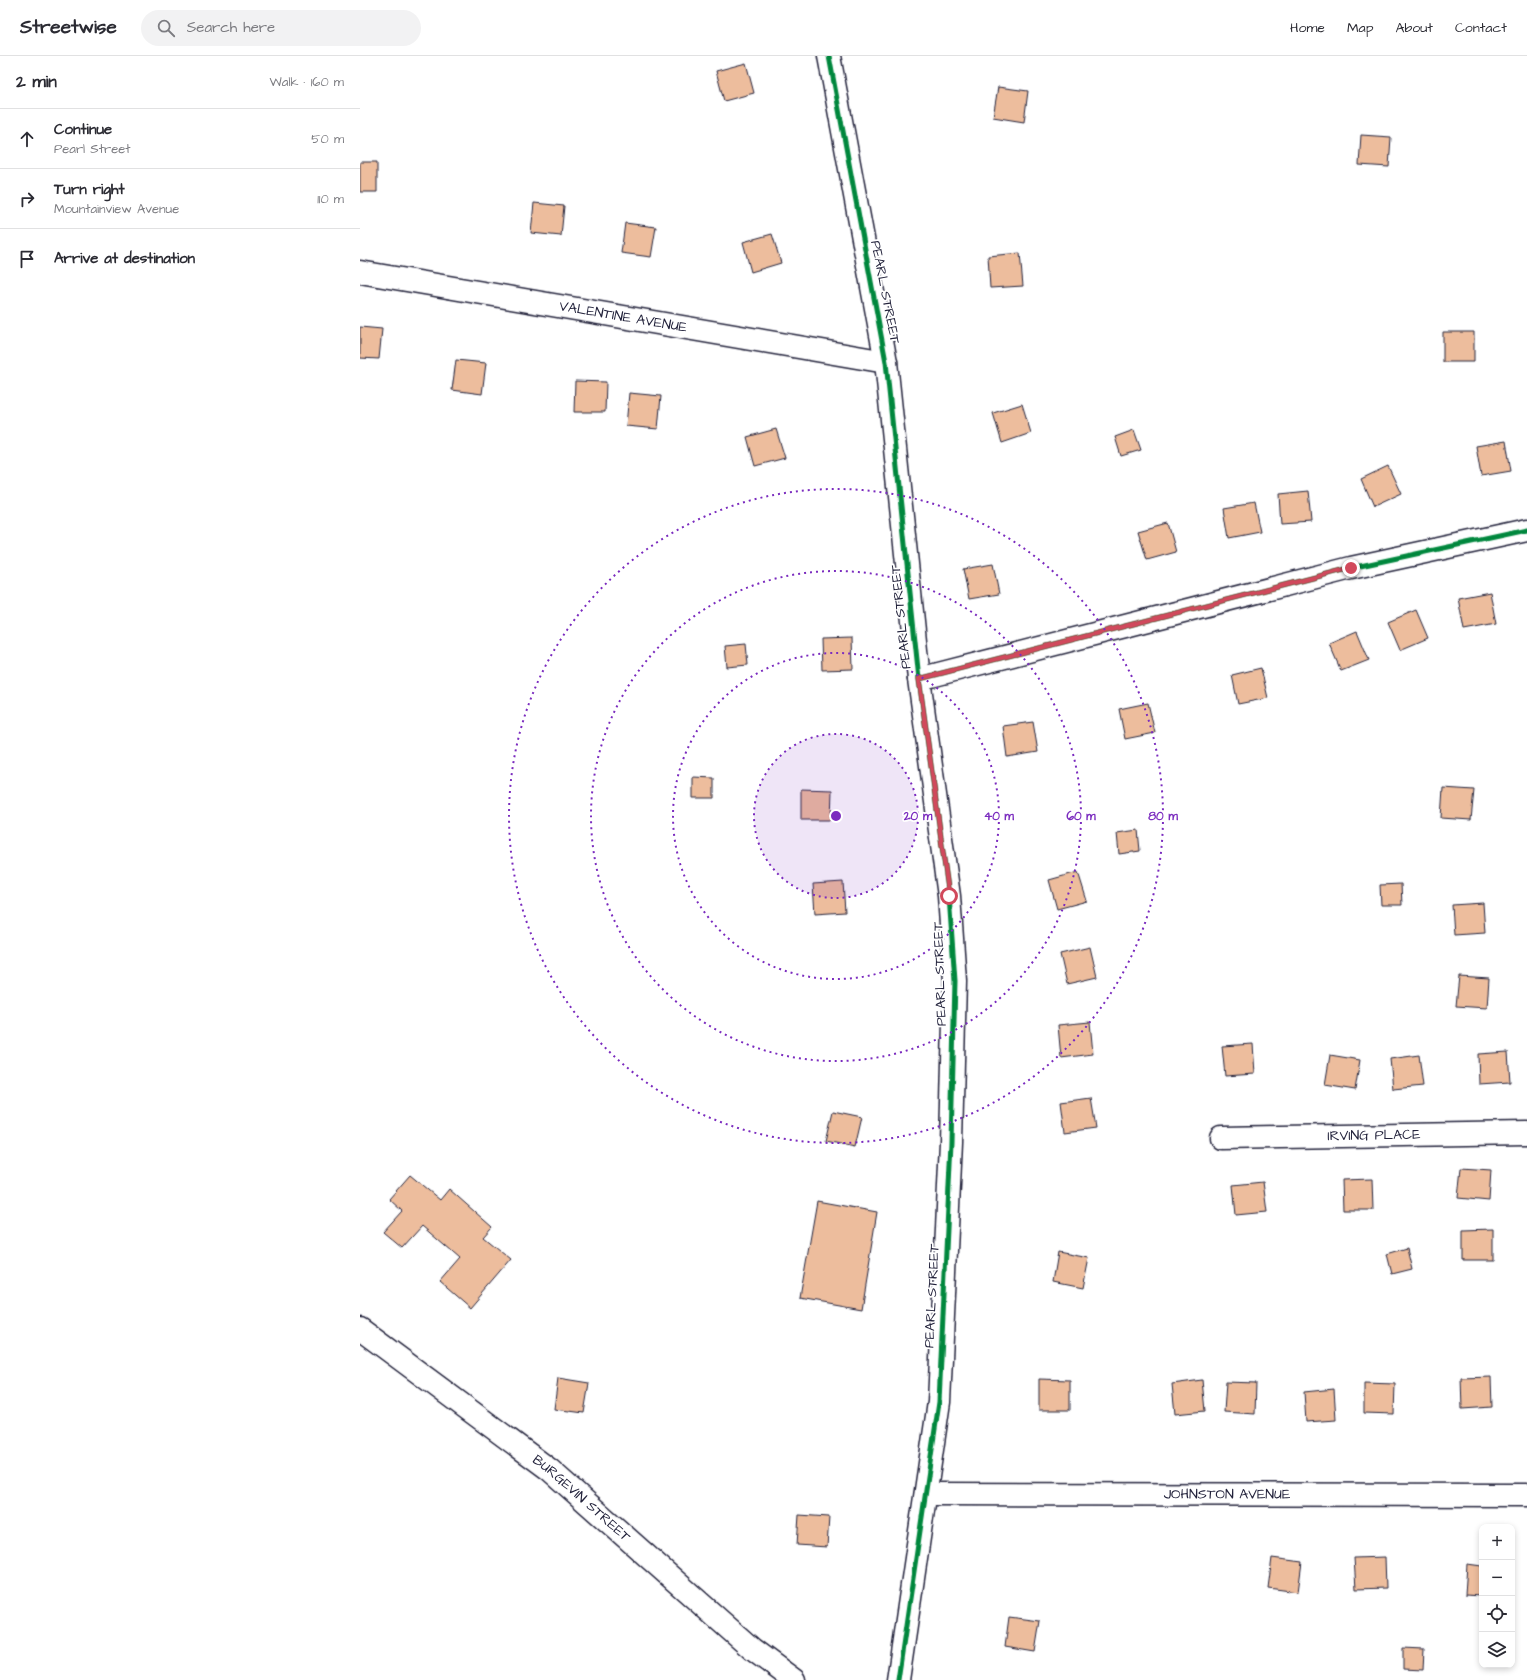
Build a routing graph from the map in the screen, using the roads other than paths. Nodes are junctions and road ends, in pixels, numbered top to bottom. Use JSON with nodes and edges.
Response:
{"nodes":[{"id":1,"x":829,"y":56,"type":"edge"},
{"id":2,"x":360,"y":272,"type":"edge"},
{"id":3,"x":886,"y":362,"type":"junction"},
{"id":4,"x":1527,"y":530,"type":"edge"},
{"id":5,"x":919,"y":679,"type":"junction"},
{"id":6,"x":1527,"y":1133,"type":"edge"},
{"id":7,"x":1221,"y":1138,"type":"dead end"},
{"id":8,"x":360,"y":1329,"type":"edge"},
{"id":9,"x":926,"y":1494,"type":"junction"},
{"id":10,"x":1527,"y":1495,"type":"edge"},
{"id":11,"x":794,"y":1680,"type":"edge"},
{"id":12,"x":898,"y":1680,"type":"edge"}],
"edges":[{"from":1,"to":3,"type":"street","name":"PEARL STREET"},
{"from":2,"to":3,"type":"street","name":"VALENTINE AVENUE"},
{"from":3,"to":5,"type":"street","name":"PEARL STREET"},
{"from":4,"to":5,"type":"street"},
{"from":5,"to":9,"type":"street","name":"PEARL STREET"},
{"from":6,"to":7,"type":"street","name":"IRVING PLACE"},
{"from":8,"to":11,"type":"street","name":"BURGEVIN STREET"},
{"from":9,"to":10,"type":"street","name":"JOHNSTON AVENUE"},
{"from":9,"to":12,"type":"street","name":"PEARL STREET"}]}
